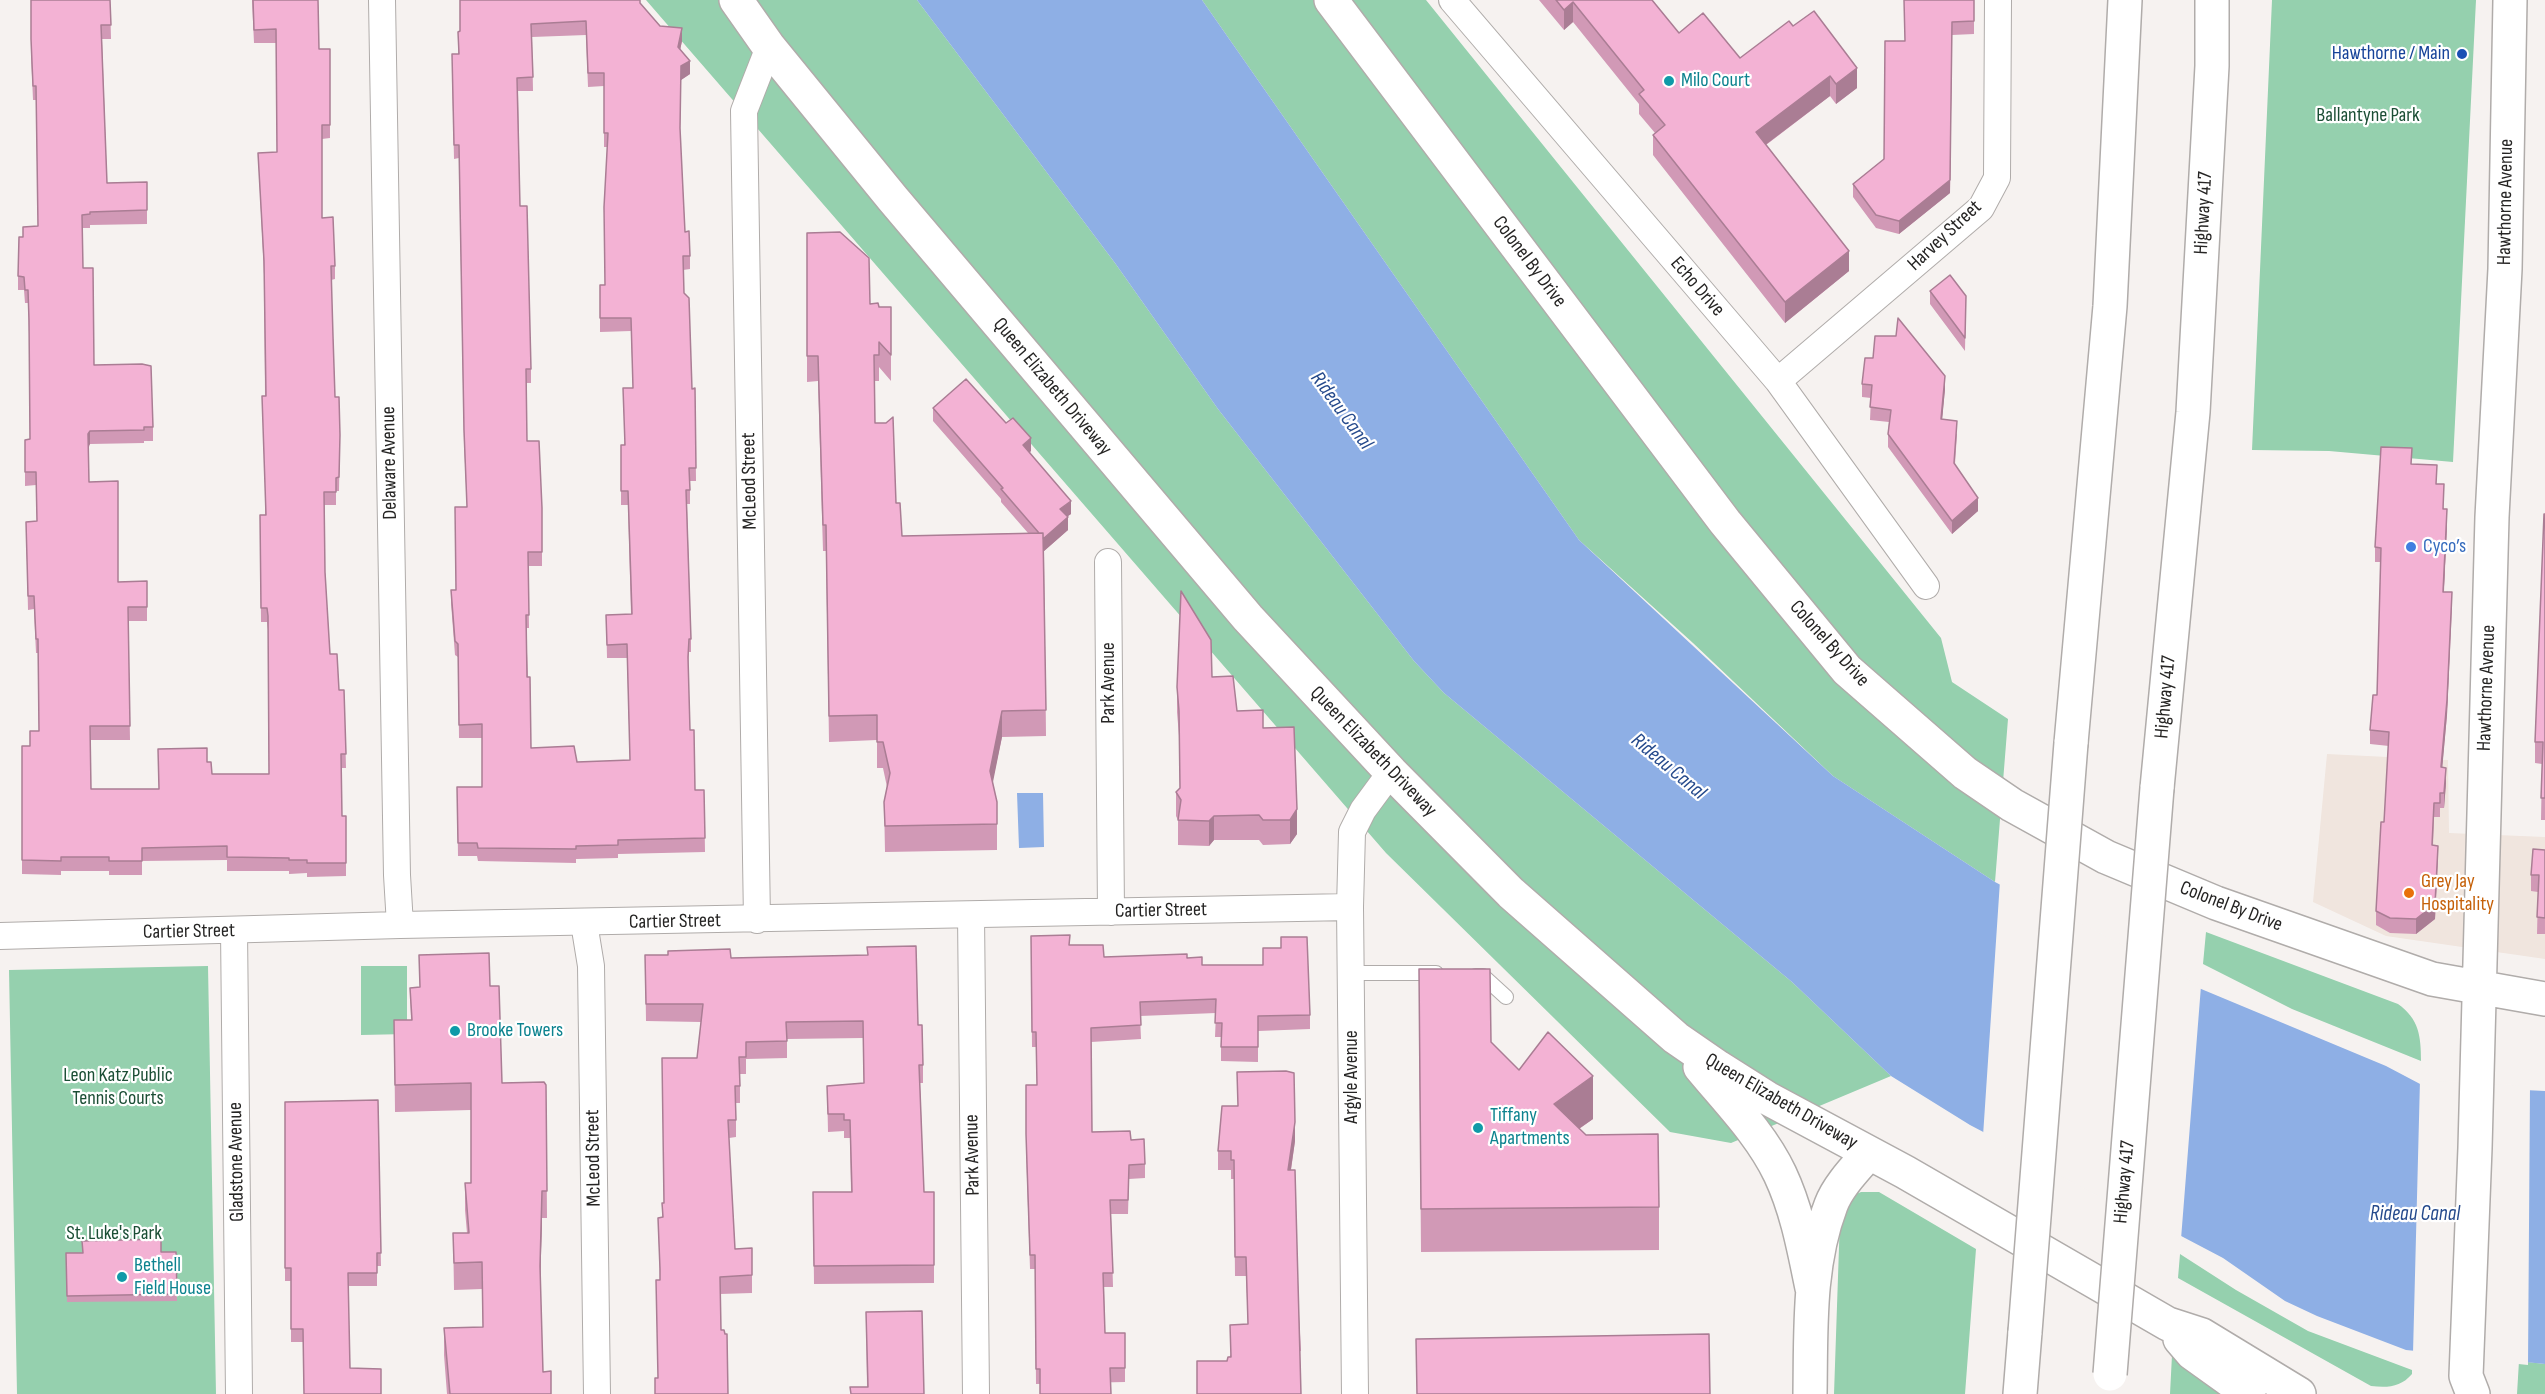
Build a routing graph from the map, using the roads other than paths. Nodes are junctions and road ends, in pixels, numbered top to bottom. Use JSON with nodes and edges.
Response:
{"nodes":[{"id":1,"x":382,"y":0,"type":"edge"},
{"id":2,"x":736,"y":0,"type":"edge"},
{"id":3,"x":1331,"y":0,"type":"edge"},
{"id":4,"x":1452,"y":0,"type":"edge"},
{"id":5,"x":1998,"y":0,"type":"edge"},
{"id":6,"x":2125,"y":0,"type":"edge"},
{"id":7,"x":2212,"y":0,"type":"edge"},
{"id":8,"x":2510,"y":0,"type":"edge"},
{"id":9,"x":769,"y":46,"type":"junction"},
{"id":10,"x":1778,"y":381,"type":"junction"},
{"id":11,"x":1108,"y":562,"type":"dead end"},
{"id":12,"x":1926,"y":586,"type":"dead end"},
{"id":13,"x":1391,"y":772,"type":"junction"},
{"id":14,"x":1350,"y":907,"type":"junction"},
{"id":15,"x":1111,"y":912,"type":"junction"},
{"id":16,"x":971,"y":915,"type":"junction"},
{"id":17,"x":757,"y":920,"type":"junction"},
{"id":18,"x":585,"y":923,"type":"junction"},
{"id":19,"x":400,"y":925,"type":"junction"},
{"id":20,"x":234,"y":930,"type":"junction"},
{"id":21,"x":0,"y":936,"type":"edge"},
{"id":22,"x":1351,"y":973,"type":"junction"},
{"id":23,"x":2478,"y":988,"type":"junction"},
{"id":24,"x":1506,"y":997,"type":"dead end"},
{"id":25,"x":2545,"y":999,"type":"edge"},
{"id":26,"x":1676,"y":1038,"type":"junction"},
{"id":27,"x":1869,"y":1153,"type":"junction"},
{"id":28,"x":1812,"y":1288,"type":"junction"},
{"id":29,"x":2168,"y":1324,"type":"junction"},
{"id":30,"x":2109,"y":1387,"type":"edge"},
{"id":31,"x":2462,"y":1388,"type":"edge"},
{"id":32,"x":239,"y":1394,"type":"edge"},
{"id":33,"x":597,"y":1394,"type":"edge"},
{"id":34,"x":976,"y":1394,"type":"edge"},
{"id":35,"x":1355,"y":1394,"type":"edge"},
{"id":36,"x":1810,"y":1394,"type":"edge"},
{"id":37,"x":2020,"y":1394,"type":"edge"},
{"id":38,"x":2249,"y":1394,"type":"edge"},
{"id":39,"x":2299,"y":1394,"type":"edge"}],
"edges":[{"from":1,"to":19,"type":"street","name":"Delaware Avenue"},
{"from":2,"to":9,"type":"main road","name":"Queen Elizabeth Driveway"},
{"from":3,"to":23,"type":"main road","name":"Colonel By Drive"},
{"from":4,"to":10,"type":"street","name":"Echo Drive"},
{"from":5,"to":10,"type":"street","name":"Harvey Street"},
{"from":6,"to":37,"type":"main road","bridge":true},
{"from":7,"to":30,"type":"main road","name":"Highway 417","bridge":true},
{"from":8,"to":23,"type":"main road","name":"Hawthorne Avenue"},
{"from":9,"to":13,"type":"main road","name":"Queen Elizabeth Driveway"},
{"from":9,"to":17,"type":"street","name":"McLeod Street"},
{"from":10,"to":12,"type":"street","name":"Echo Drive"},
{"from":11,"to":15,"type":"street","name":"Park Avenue"},
{"from":13,"to":14,"type":"street","name":"Argyle Avenue"},
{"from":13,"to":26,"type":"main road","name":"Queen Elizabeth Driveway"},
{"from":14,"to":15,"type":"street","name":"Cartier Street"},
{"from":14,"to":22,"type":"street","name":"Argyle Avenue"},
{"from":15,"to":16,"type":"street","name":"Cartier Street"},
{"from":16,"to":17,"type":"street","name":"Cartier Street"},
{"from":16,"to":34,"type":"street","name":"Park Avenue"},
{"from":17,"to":18,"type":"street","name":"Cartier Street"},
{"from":18,"to":19,"type":"street","name":"Cartier Street"},
{"from":18,"to":33,"type":"street","name":"McLeod Street"},
{"from":19,"to":20,"type":"street","name":"Cartier Street"},
{"from":20,"to":21,"type":"street","name":"Cartier Street"},
{"from":20,"to":32,"type":"street","name":"Gladstone Avenue"},
{"from":22,"to":24,"type":"lane"},
{"from":22,"to":35,"type":"street","name":"Argyle Avenue"},
{"from":23,"to":25,"type":"main road","name":"Colonel By Drive"},
{"from":23,"to":31,"type":"main road","name":"Hawthorne Avenue"},
{"from":26,"to":27,"type":"main road","name":"Queen Elizabeth Driveway"},
{"from":26,"to":28,"type":"main road"},
{"from":27,"to":28,"type":"main road"},
{"from":27,"to":29,"type":"main road","name":"Queen Elizabeth Driveway"},
{"from":28,"to":36,"type":"main road"},
{"from":29,"to":38,"type":"main road","name":"Queen Elizabeth Driveway"},
{"from":29,"to":39,"type":"main road","name":"Queen Elizabeth Driveway"}]}
